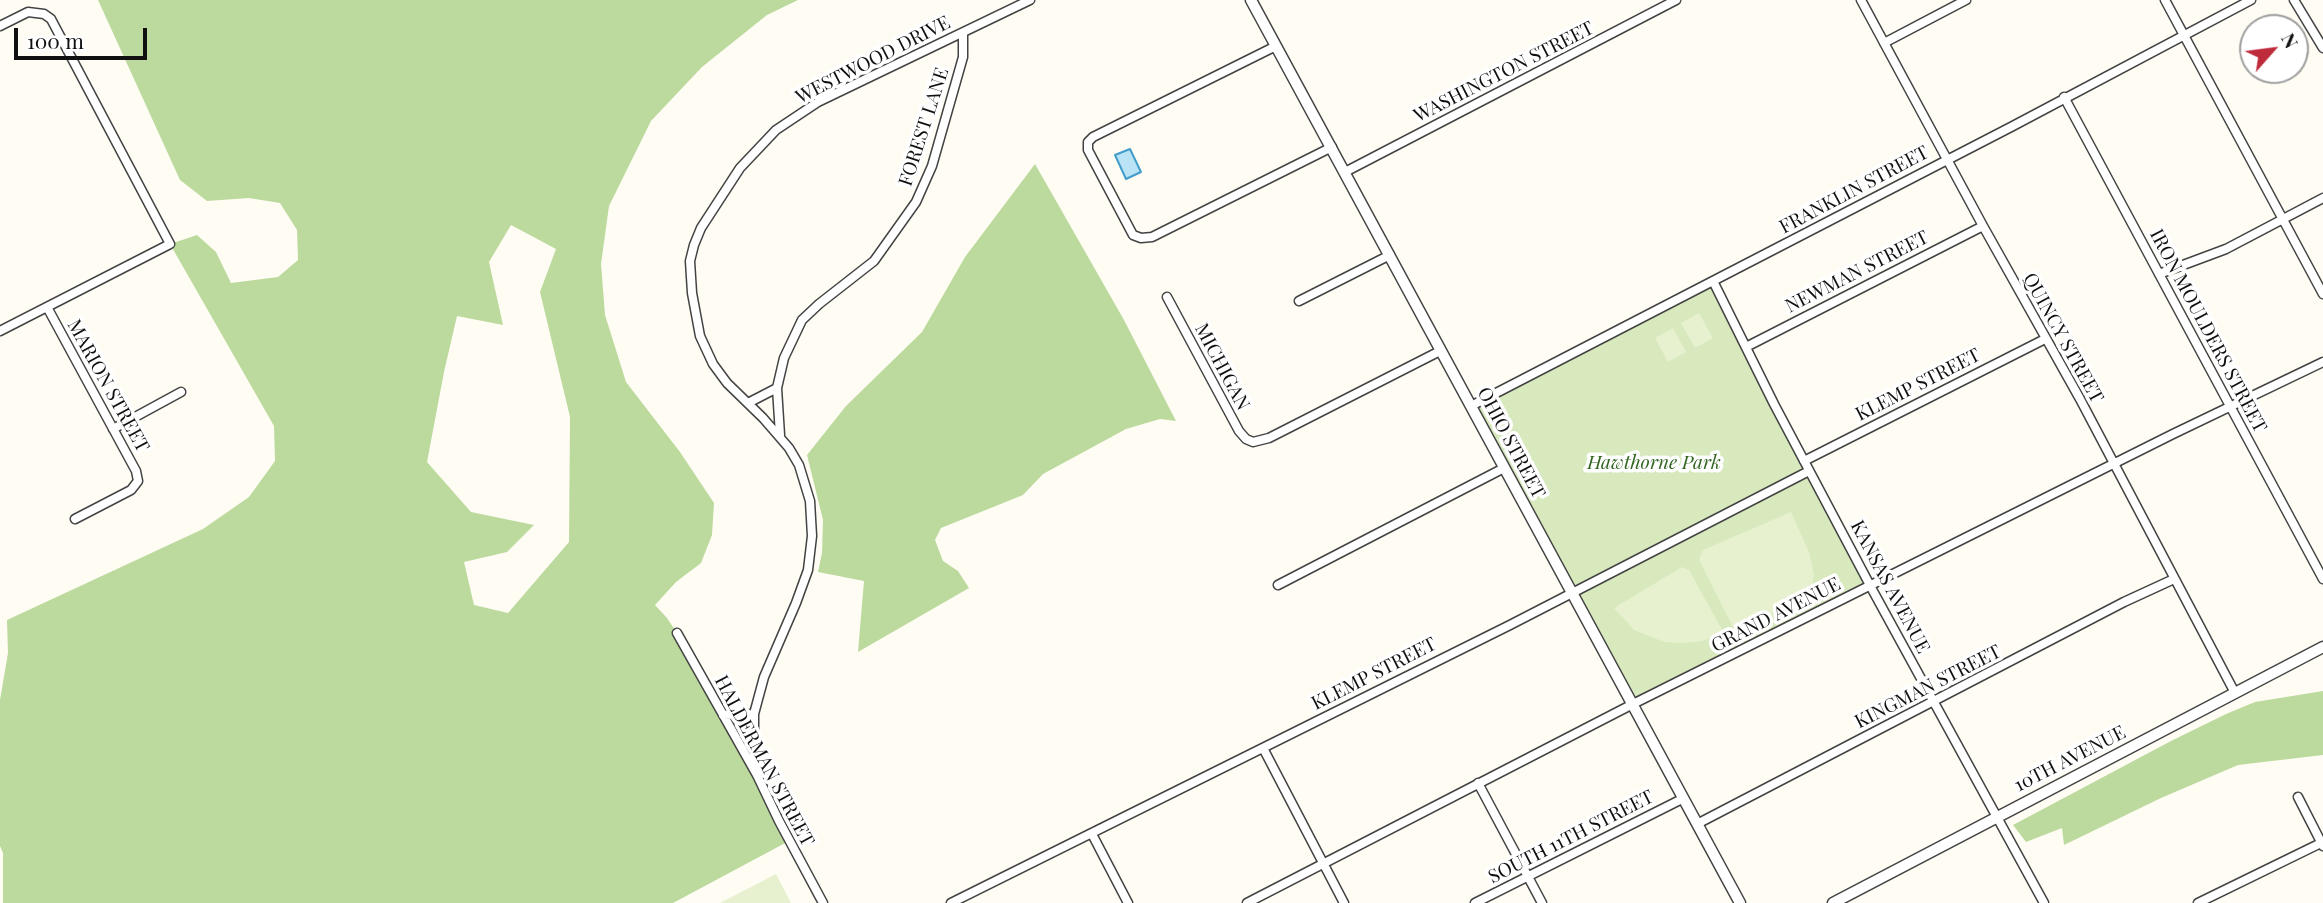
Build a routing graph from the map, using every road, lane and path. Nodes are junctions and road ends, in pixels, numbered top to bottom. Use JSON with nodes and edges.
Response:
{"nodes":[{"id":1,"x":1030,"y":0,"type":"edge"},
{"id":2,"x":1251,"y":0,"type":"edge"},
{"id":3,"x":1676,"y":0,"type":"edge"},
{"id":4,"x":1861,"y":0,"type":"edge"},
{"id":5,"x":1966,"y":0,"type":"edge"},
{"id":6,"x":2165,"y":0,"type":"edge"},
{"id":7,"x":2251,"y":0,"type":"edge"},
{"id":8,"x":2294,"y":0,"type":"edge"},
{"id":9,"x":0,"y":26,"type":"edge"},
{"id":10,"x":963,"y":33,"type":"junction"},
{"id":11,"x":2185,"y":36,"type":"junction"},
{"id":12,"x":1884,"y":43,"type":"junction"},
{"id":13,"x":1276,"y":46,"type":"junction"},
{"id":14,"x":2323,"y":48,"type":"edge"},
{"id":15,"x":2064,"y":97,"type":"junction"},
{"id":16,"x":1332,"y":147,"type":"junction"},
{"id":17,"x":1947,"y":159,"type":"junction"},
{"id":18,"x":1345,"y":172,"type":"junction"},
{"id":19,"x":2323,"y":198,"type":"edge"},
{"id":20,"x":2284,"y":219,"type":"junction"},
{"id":21,"x":1983,"y":226,"type":"junction"},
{"id":22,"x":1390,"y":255,"type":"junction"},
{"id":23,"x":2159,"y":274,"type":"junction"},
{"id":24,"x":1713,"y":281,"type":"junction"},
{"id":25,"x":2323,"y":293,"type":"edge"},
{"id":26,"x":1167,"y":297,"type":"dead end"},
{"id":27,"x":1299,"y":302,"type":"dead end"},
{"id":28,"x":47,"y":307,"type":"junction"},
{"id":29,"x":0,"y":331,"type":"edge"},
{"id":30,"x":2046,"y":339,"type":"junction"},
{"id":31,"x":1746,"y":348,"type":"junction"},
{"id":32,"x":1440,"y":351,"type":"junction"},
{"id":33,"x":2323,"y":362,"type":"edge"},
{"id":34,"x":777,"y":388,"type":"junction"},
{"id":35,"x":181,"y":392,"type":"dead end"},
{"id":36,"x":748,"y":403,"type":"junction"},
{"id":37,"x":1471,"y":406,"type":"junction"},
{"id":38,"x":2231,"y":406,"type":"junction"},
{"id":39,"x":113,"y":429,"type":"junction"},
{"id":40,"x":780,"y":435,"type":"junction"},
{"id":41,"x":1804,"y":461,"type":"junction"},
{"id":42,"x":2113,"y":465,"type":"junction"},
{"id":43,"x":1504,"y":468,"type":"junction"},
{"id":44,"x":1810,"y":471,"type":"junction"},
{"id":45,"x":75,"y":519,"type":"dead end"},
{"id":46,"x":2174,"y":579,"type":"junction"},
{"id":47,"x":2323,"y":579,"type":"edge"},
{"id":48,"x":1278,"y":585,"type":"dead end"},
{"id":49,"x":1870,"y":585,"type":"junction"},
{"id":50,"x":1572,"y":592,"type":"junction"},
{"id":51,"x":677,"y":634,"type":"dead end"},
{"id":52,"x":2323,"y":647,"type":"edge"},
{"id":53,"x":2235,"y":693,"type":"junction"},
{"id":54,"x":1934,"y":702,"type":"junction"},
{"id":55,"x":1631,"y":705,"type":"junction"},
{"id":56,"x":754,"y":714,"type":"junction"},
{"id":57,"x":723,"y":715,"type":"junction"},
{"id":58,"x":1263,"y":748,"type":"junction"},
{"id":59,"x":757,"y":775,"type":"junction"},
{"id":60,"x":1478,"y":783,"type":"junction"},
{"id":61,"x":2298,"y":797,"type":"dead end"},
{"id":62,"x":1682,"y":799,"type":"junction"},
{"id":63,"x":1997,"y":817,"type":"junction"},
{"id":64,"x":1697,"y":824,"type":"junction"},
{"id":65,"x":1092,"y":834,"type":"junction"},
{"id":66,"x":2322,"y":844,"type":"edge"},
{"id":67,"x":1323,"y":865,"type":"junction"},
{"id":68,"x":1528,"y":876,"type":"junction"},
{"id":69,"x":823,"y":903,"type":"edge"},
{"id":70,"x":951,"y":903,"type":"edge"},
{"id":71,"x":1128,"y":903,"type":"edge"},
{"id":72,"x":1247,"y":903,"type":"edge"},
{"id":73,"x":1344,"y":903,"type":"edge"},
{"id":74,"x":1475,"y":903,"type":"edge"},
{"id":75,"x":1542,"y":903,"type":"edge"},
{"id":76,"x":1740,"y":903,"type":"edge"},
{"id":77,"x":1833,"y":903,"type":"edge"},
{"id":78,"x":2044,"y":903,"type":"edge"},
{"id":79,"x":2198,"y":903,"type":"edge"}],
"edges":[{"from":1,"to":10,"type":"street","name":"WESTWOOD DRIVE"},
{"from":2,"to":13,"type":"street","name":"OHIO STREET"},
{"from":3,"to":18,"type":"street","name":"WASHINGTON STREET"},
{"from":4,"to":12,"type":"street","name":"QUINCY STREET"},
{"from":5,"to":12,"type":"street"},
{"from":6,"to":11,"type":"street"},
{"from":7,"to":11,"type":"street","name":"FRANKLIN STREET"},
{"from":8,"to":14,"type":"street"},
{"from":9,"to":28,"type":"street"},
{"from":10,"to":34,"type":"street","name":"FOREST LANE"},
{"from":10,"to":36,"type":"street","name":"WESTWOOD DRIVE"},
{"from":11,"to":15,"type":"street","name":"FRANKLIN STREET"},
{"from":11,"to":20,"type":"street"},
{"from":12,"to":17,"type":"street","name":"QUINCY STREET"},
{"from":13,"to":16,"type":"street","name":"OHIO STREET"},
{"from":13,"to":16,"type":"street"},
{"from":15,"to":17,"type":"street","name":"FRANKLIN STREET"},
{"from":15,"to":23,"type":"street","name":"IRON MOULDERS STREET"},
{"from":16,"to":18,"type":"street","name":"OHIO STREET"},
{"from":17,"to":21,"type":"street","name":"QUINCY STREET"},
{"from":17,"to":24,"type":"street","name":"FRANKLIN STREET"},
{"from":18,"to":22,"type":"street","name":"OHIO STREET"},
{"from":19,"to":20,"type":"street"},
{"from":20,"to":23,"type":"street"},
{"from":20,"to":25,"type":"street"},
{"from":21,"to":30,"type":"street","name":"QUINCY STREET"},
{"from":21,"to":31,"type":"street","name":"NEWMAN STREET"},
{"from":22,"to":27,"type":"street"},
{"from":22,"to":32,"type":"street","name":"OHIO STREET"},
{"from":23,"to":38,"type":"street","name":"IRON MOULDERS STREET"},
{"from":24,"to":31,"type":"street"},
{"from":24,"to":37,"type":"street","name":"FRANKLIN STREET"},
{"from":26,"to":32,"type":"street","name":"MICHIGAN"},
{"from":28,"to":29,"type":"street"},
{"from":28,"to":39,"type":"street","name":"MARION STREET"},
{"from":30,"to":41,"type":"street","name":"KLEMP STREET"},
{"from":30,"to":42,"type":"street","name":"QUINCY STREET"},
{"from":31,"to":41,"type":"street"},
{"from":32,"to":37,"type":"street","name":"OHIO STREET"},
{"from":33,"to":38,"type":"street","name":"GRAND AVENUE"},
{"from":34,"to":36,"type":"street"},
{"from":34,"to":40,"type":"street","name":"FOREST LANE"},
{"from":35,"to":39,"type":"street"},
{"from":36,"to":40,"type":"street","name":"WESTWOOD DRIVE"},
{"from":37,"to":43,"type":"street","name":"OHIO STREET"},
{"from":38,"to":42,"type":"street","name":"GRAND AVENUE"},
{"from":38,"to":47,"type":"street","name":"IRON MOULDERS STREET"},
{"from":39,"to":45,"type":"street","name":"MARION STREET"},
{"from":40,"to":56,"type":"street","name":"WESTWOOD DRIVE"},
{"from":41,"to":44,"type":"street","name":"KANSAS AVENUE"},
{"from":42,"to":46,"type":"street","name":"QUINCY STREET"},
{"from":42,"to":49,"type":"street","name":"GRAND AVENUE"},
{"from":43,"to":48,"type":"street"},
{"from":43,"to":50,"type":"street","name":"OHIO STREET"},
{"from":44,"to":49,"type":"street","name":"KANSAS AVENUE"},
{"from":44,"to":50,"type":"street","name":"KLEMP STREET"},
{"from":46,"to":53,"type":"street","name":"QUINCY STREET"},
{"from":46,"to":54,"type":"street","name":"KINGMAN STREET"},
{"from":49,"to":54,"type":"street","name":"KANSAS AVENUE"},
{"from":49,"to":55,"type":"street","name":"GRAND AVENUE"},
{"from":50,"to":55,"type":"street","name":"OHIO STREET"},
{"from":50,"to":58,"type":"street","name":"KLEMP STREET"},
{"from":51,"to":57,"type":"street","name":"HALDERMAN STREET"},
{"from":52,"to":53,"type":"street","name":"10TH AVENUE"},
{"from":53,"to":63,"type":"street","name":"10TH AVENUE"},
{"from":54,"to":63,"type":"street","name":"KANSAS AVENUE"},
{"from":54,"to":64,"type":"street","name":"KINGMAN STREET"},
{"from":55,"to":60,"type":"street","name":"GRAND AVENUE"},
{"from":55,"to":62,"type":"street","name":"OHIO STREET"},
{"from":56,"to":57,"type":"street"},
{"from":56,"to":59,"type":"street","name":"WESTWOOD DRIVE"},
{"from":57,"to":59,"type":"street","name":"HALDERMAN STREET"},
{"from":58,"to":65,"type":"street","name":"KLEMP STREET"},
{"from":58,"to":67,"type":"street"},
{"from":59,"to":69,"type":"street","name":"HALDERMAN STREET"},
{"from":60,"to":67,"type":"street","name":"GRAND AVENUE"},
{"from":60,"to":68,"type":"street"},
{"from":61,"to":66,"type":"street"},
{"from":62,"to":64,"type":"street","name":"OHIO STREET"},
{"from":62,"to":68,"type":"street","name":"SOUTH 11TH STREET"},
{"from":63,"to":77,"type":"street","name":"10TH AVENUE"},
{"from":63,"to":78,"type":"street","name":"KANSAS AVENUE"},
{"from":64,"to":76,"type":"street","name":"OHIO STREET"},
{"from":65,"to":70,"type":"street","name":"KLEMP STREET"},
{"from":65,"to":71,"type":"street"},
{"from":66,"to":79,"type":"street"},
{"from":67,"to":72,"type":"street","name":"GRAND AVENUE"},
{"from":67,"to":73,"type":"street"},
{"from":68,"to":74,"type":"street","name":"SOUTH 11TH STREET"},
{"from":68,"to":75,"type":"street"}]}
